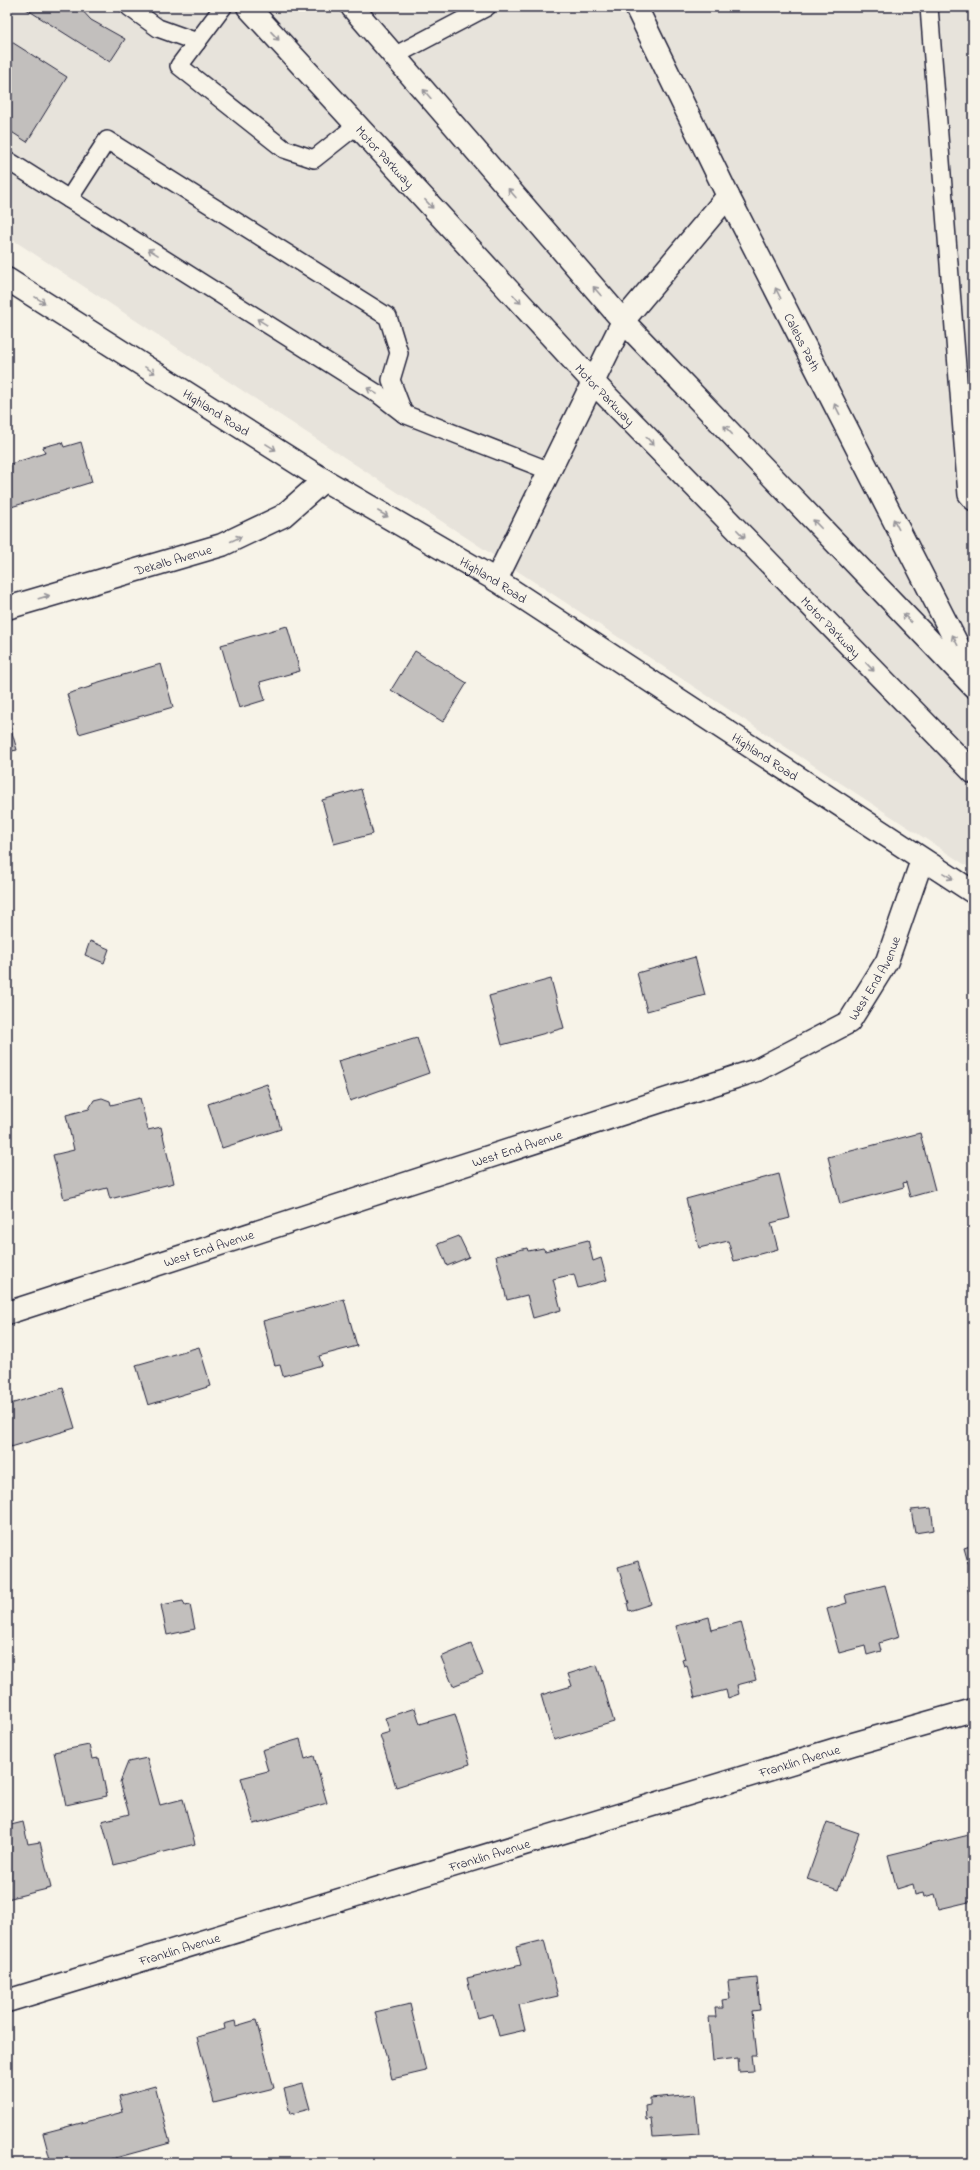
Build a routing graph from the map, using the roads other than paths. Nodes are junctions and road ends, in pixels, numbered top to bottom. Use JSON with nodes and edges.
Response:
{"nodes":[{"id":1,"x":129,"y":7,"type":"edge"},
{"id":2,"x":223,"y":7,"type":"edge"},
{"id":3,"x":248,"y":7,"type":"edge"},
{"id":4,"x":352,"y":7,"type":"edge"},
{"id":5,"x":487,"y":7,"type":"edge"},
{"id":6,"x":636,"y":7,"type":"edge"},
{"id":7,"x":929,"y":7,"type":"edge"},
{"id":8,"x":197,"y":42,"type":"junction"},
{"id":9,"x":394,"y":56,"type":"junction"},
{"id":10,"x":357,"y":125,"type":"junction"},
{"id":11,"x":7,"y":160,"type":"edge"},
{"id":12,"x":728,"y":196,"type":"junction"},
{"id":13,"x":69,"y":199,"type":"junction"},
{"id":14,"x":7,"y":279,"type":"edge"},
{"id":15,"x":623,"y":320,"type":"junction"},
{"id":16,"x":594,"y":383,"type":"junction"},
{"id":17,"x":404,"y":414,"type":"junction"},
{"id":18,"x":550,"y":471,"type":"junction"},
{"id":19,"x":324,"y":480,"type":"junction"},
{"id":20,"x":973,"y":502,"type":"edge"},
{"id":21,"x":496,"y":580,"type":"junction"},
{"id":22,"x":7,"y":608,"type":"edge"},
{"id":23,"x":973,"y":675,"type":"edge"},
{"id":24,"x":973,"y":686,"type":"edge"},
{"id":25,"x":954,"y":753,"type":"junction"},
{"id":26,"x":973,"y":772,"type":"edge"},
{"id":27,"x":973,"y":787,"type":"edge"},
{"id":28,"x":922,"y":860,"type":"junction"},
{"id":29,"x":973,"y":892,"type":"edge"},
{"id":30,"x":7,"y":1313,"type":"edge"},
{"id":31,"x":973,"y":1710,"type":"edge"},
{"id":32,"x":7,"y":2001,"type":"edge"}],
"edges":[{"from":1,"to":8,"type":"lane"},
{"from":2,"to":8,"type":"lane"},
{"from":3,"to":10,"type":"street","name":"Motor Parkway","one_way":true},
{"from":4,"to":9,"type":"street"},
{"from":5,"to":9,"type":"lane"},
{"from":6,"to":12,"type":"street","name":"Calebs Path"},
{"from":7,"to":20,"type":"lane"},
{"from":8,"to":10,"type":"lane"},
{"from":15,"to":9,"type":"street","one_way":true},
{"from":10,"to":16,"type":"street","name":"Motor Parkway","one_way":true},
{"from":11,"to":13,"type":"lane"},
{"from":12,"to":15,"type":"street"},
{"from":23,"to":12,"type":"street","name":"Calebs Path","one_way":true},
{"from":17,"to":13,"type":"lane","one_way":true},
{"from":13,"to":17,"type":"lane"},
{"from":14,"to":19,"type":"street","name":"Highland Road","one_way":true},
{"from":15,"to":16,"type":"street"},
{"from":24,"to":15,"type":"street","one_way":true},
{"from":16,"to":18,"type":"street"},
{"from":16,"to":25,"type":"street","name":"Motor Parkway","one_way":true},
{"from":17,"to":18,"type":"lane"},
{"from":18,"to":21,"type":"street"},
{"from":19,"to":21,"type":"street","name":"Highland Road","one_way":true},
{"from":22,"to":19,"type":"street","name":"Dekalb Avenue","one_way":true},
{"from":21,"to":28,"type":"street","name":"Highland Road"},
{"from":25,"to":26,"type":"street","name":"Motor Parkway"},
{"from":25,"to":27,"type":"street"},
{"from":28,"to":29,"type":"street","name":"Highland Road","one_way":true},
{"from":28,"to":30,"type":"street","name":"West End Avenue"},
{"from":31,"to":32,"type":"street","name":"Franklin Avenue"}]}
